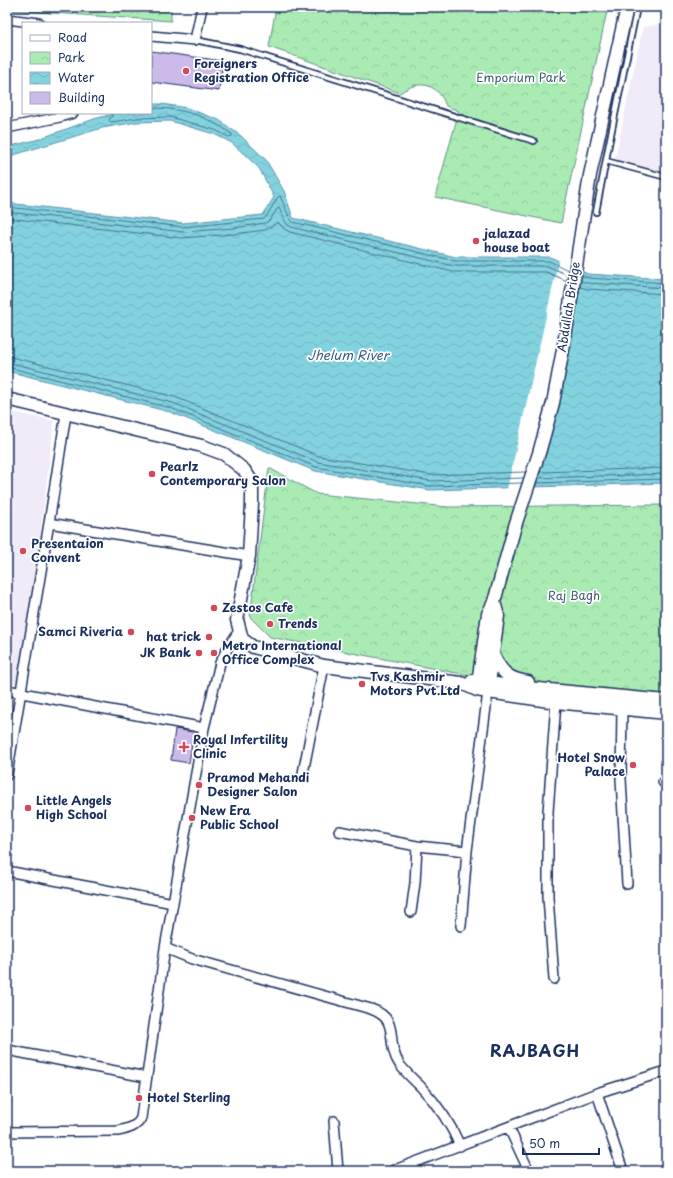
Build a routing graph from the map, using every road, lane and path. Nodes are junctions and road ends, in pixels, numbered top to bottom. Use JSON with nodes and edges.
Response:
{"nodes":[{"id":1,"x":202,"y":7,"type":"edge"},
{"id":2,"x":637,"y":7,"type":"edge"},
{"id":3,"x":625,"y":13,"type":"edge"},
{"id":4,"x":7,"y":19,"type":"edge"},
{"id":5,"x":31,"y":22,"type":"edge"},
{"id":6,"x":152,"y":36,"type":"edge"},
{"id":7,"x":195,"y":40,"type":"junction"},
{"id":8,"x":70,"y":114,"type":"edge"},
{"id":9,"x":7,"y":128,"type":"edge"},
{"id":10,"x":534,"y":141,"type":"dead end"},
{"id":11,"x":606,"y":161,"type":"junction"},
{"id":12,"x":666,"y":177,"type":"edge"},
{"id":13,"x":596,"y":212,"type":"dead end"},
{"id":14,"x":7,"y":399,"type":"edge"},
{"id":15,"x":66,"y":414,"type":"junction"},
{"id":16,"x":49,"y":523,"type":"junction"},
{"id":17,"x":249,"y":556,"type":"junction"},
{"id":18,"x":495,"y":596,"type":"junction"},
{"id":19,"x":239,"y":631,"type":"junction"},
{"id":20,"x":493,"y":655,"type":"junction"},
{"id":21,"x":324,"y":666,"type":"junction"},
{"id":22,"x":483,"y":687,"type":"junction"},
{"id":23,"x":7,"y":690,"type":"edge"},
{"id":24,"x":21,"y":693,"type":"junction"},
{"id":25,"x":588,"y":694,"type":"junction"},
{"id":26,"x":666,"y":700,"type":"edge"},
{"id":27,"x":556,"y":702,"type":"junction"},
{"id":28,"x":622,"y":708,"type":"junction"},
{"id":29,"x":666,"y":713,"type":"edge"},
{"id":30,"x":204,"y":728,"type":"junction"},
{"id":31,"x":303,"y":773,"type":"dead end"},
{"id":32,"x":7,"y":776,"type":"edge"},
{"id":33,"x":339,"y":831,"type":"dead end"},
{"id":34,"x":417,"y":846,"type":"junction"},
{"id":35,"x":467,"y":851,"type":"junction"},
{"id":36,"x":7,"y":871,"type":"edge"},
{"id":37,"x":627,"y":884,"type":"dead end"},
{"id":38,"x":173,"y":903,"type":"junction"},
{"id":39,"x":411,"y":912,"type":"dead end"},
{"id":40,"x":461,"y":926,"type":"dead end"},
{"id":41,"x":165,"y":948,"type":"junction"},
{"id":42,"x":554,"y":979,"type":"dead end"},
{"id":43,"x":7,"y":1050,"type":"edge"},
{"id":44,"x":666,"y":1071,"type":"edge"},
{"id":45,"x":146,"y":1076,"type":"junction"},
{"id":46,"x":597,"y":1093,"type":"junction"},
{"id":47,"x":334,"y":1121,"type":"dead end"},
{"id":48,"x":509,"y":1128,"type":"junction"},
{"id":49,"x":7,"y":1132,"type":"edge"},
{"id":50,"x":460,"y":1146,"type":"junction"},
{"id":51,"x":338,"y":1171,"type":"edge"},
{"id":52,"x":393,"y":1171,"type":"edge"},
{"id":53,"x":529,"y":1171,"type":"edge"},
{"id":54,"x":623,"y":1171,"type":"edge"}],
"edges":[{"from":1,"to":7,"type":"street"},
{"from":2,"to":11,"type":"lane"},
{"from":3,"to":18,"type":"main road","name":"Abdullah Bridge"},
{"from":4,"to":5,"type":"street"},
{"from":6,"to":7,"type":"street"},
{"from":7,"to":10,"type":"lane"},
{"from":8,"to":9,"type":"street"},
{"from":11,"to":12,"type":"lane"},
{"from":11,"to":13,"type":"lane"},
{"from":14,"to":15,"type":"main road"},
{"from":15,"to":16,"type":"street"},
{"from":15,"to":17,"type":"main road"},
{"from":16,"to":17,"type":"street"},
{"from":16,"to":24,"type":"street"},
{"from":17,"to":19,"type":"main road"},
{"from":18,"to":20,"type":"main road"},
{"from":18,"to":22,"type":"main road","name":"Abdullah Bridge"},
{"from":19,"to":21,"type":"main road"},
{"from":19,"to":30,"type":"street"},
{"from":20,"to":22,"type":"main road"},
{"from":20,"to":25,"type":"main road"},
{"from":21,"to":22,"type":"main road"},
{"from":21,"to":31,"type":"street"},
{"from":22,"to":25,"type":"main road"},
{"from":22,"to":27,"type":"main road"},
{"from":22,"to":35,"type":"street"},
{"from":23,"to":24,"type":"street"},
{"from":24,"to":30,"type":"street"},
{"from":24,"to":32,"type":"street"},
{"from":25,"to":26,"type":"main road"},
{"from":27,"to":28,"type":"main road"},
{"from":27,"to":42,"type":"street"},
{"from":28,"to":29,"type":"main road"},
{"from":28,"to":37,"type":"street"},
{"from":30,"to":38,"type":"street"},
{"from":33,"to":34,"type":"street"},
{"from":34,"to":35,"type":"street"},
{"from":34,"to":39,"type":"street"},
{"from":35,"to":40,"type":"street"},
{"from":36,"to":38,"type":"street"},
{"from":38,"to":41,"type":"street"},
{"from":41,"to":45,"type":"street"},
{"from":41,"to":50,"type":"street"},
{"from":43,"to":45,"type":"street"},
{"from":44,"to":46,"type":"street"},
{"from":45,"to":49,"type":"street"},
{"from":46,"to":48,"type":"street"},
{"from":46,"to":54,"type":"street"},
{"from":47,"to":51,"type":"street"},
{"from":48,"to":50,"type":"street"},
{"from":48,"to":53,"type":"street"},
{"from":50,"to":52,"type":"street"}]}
